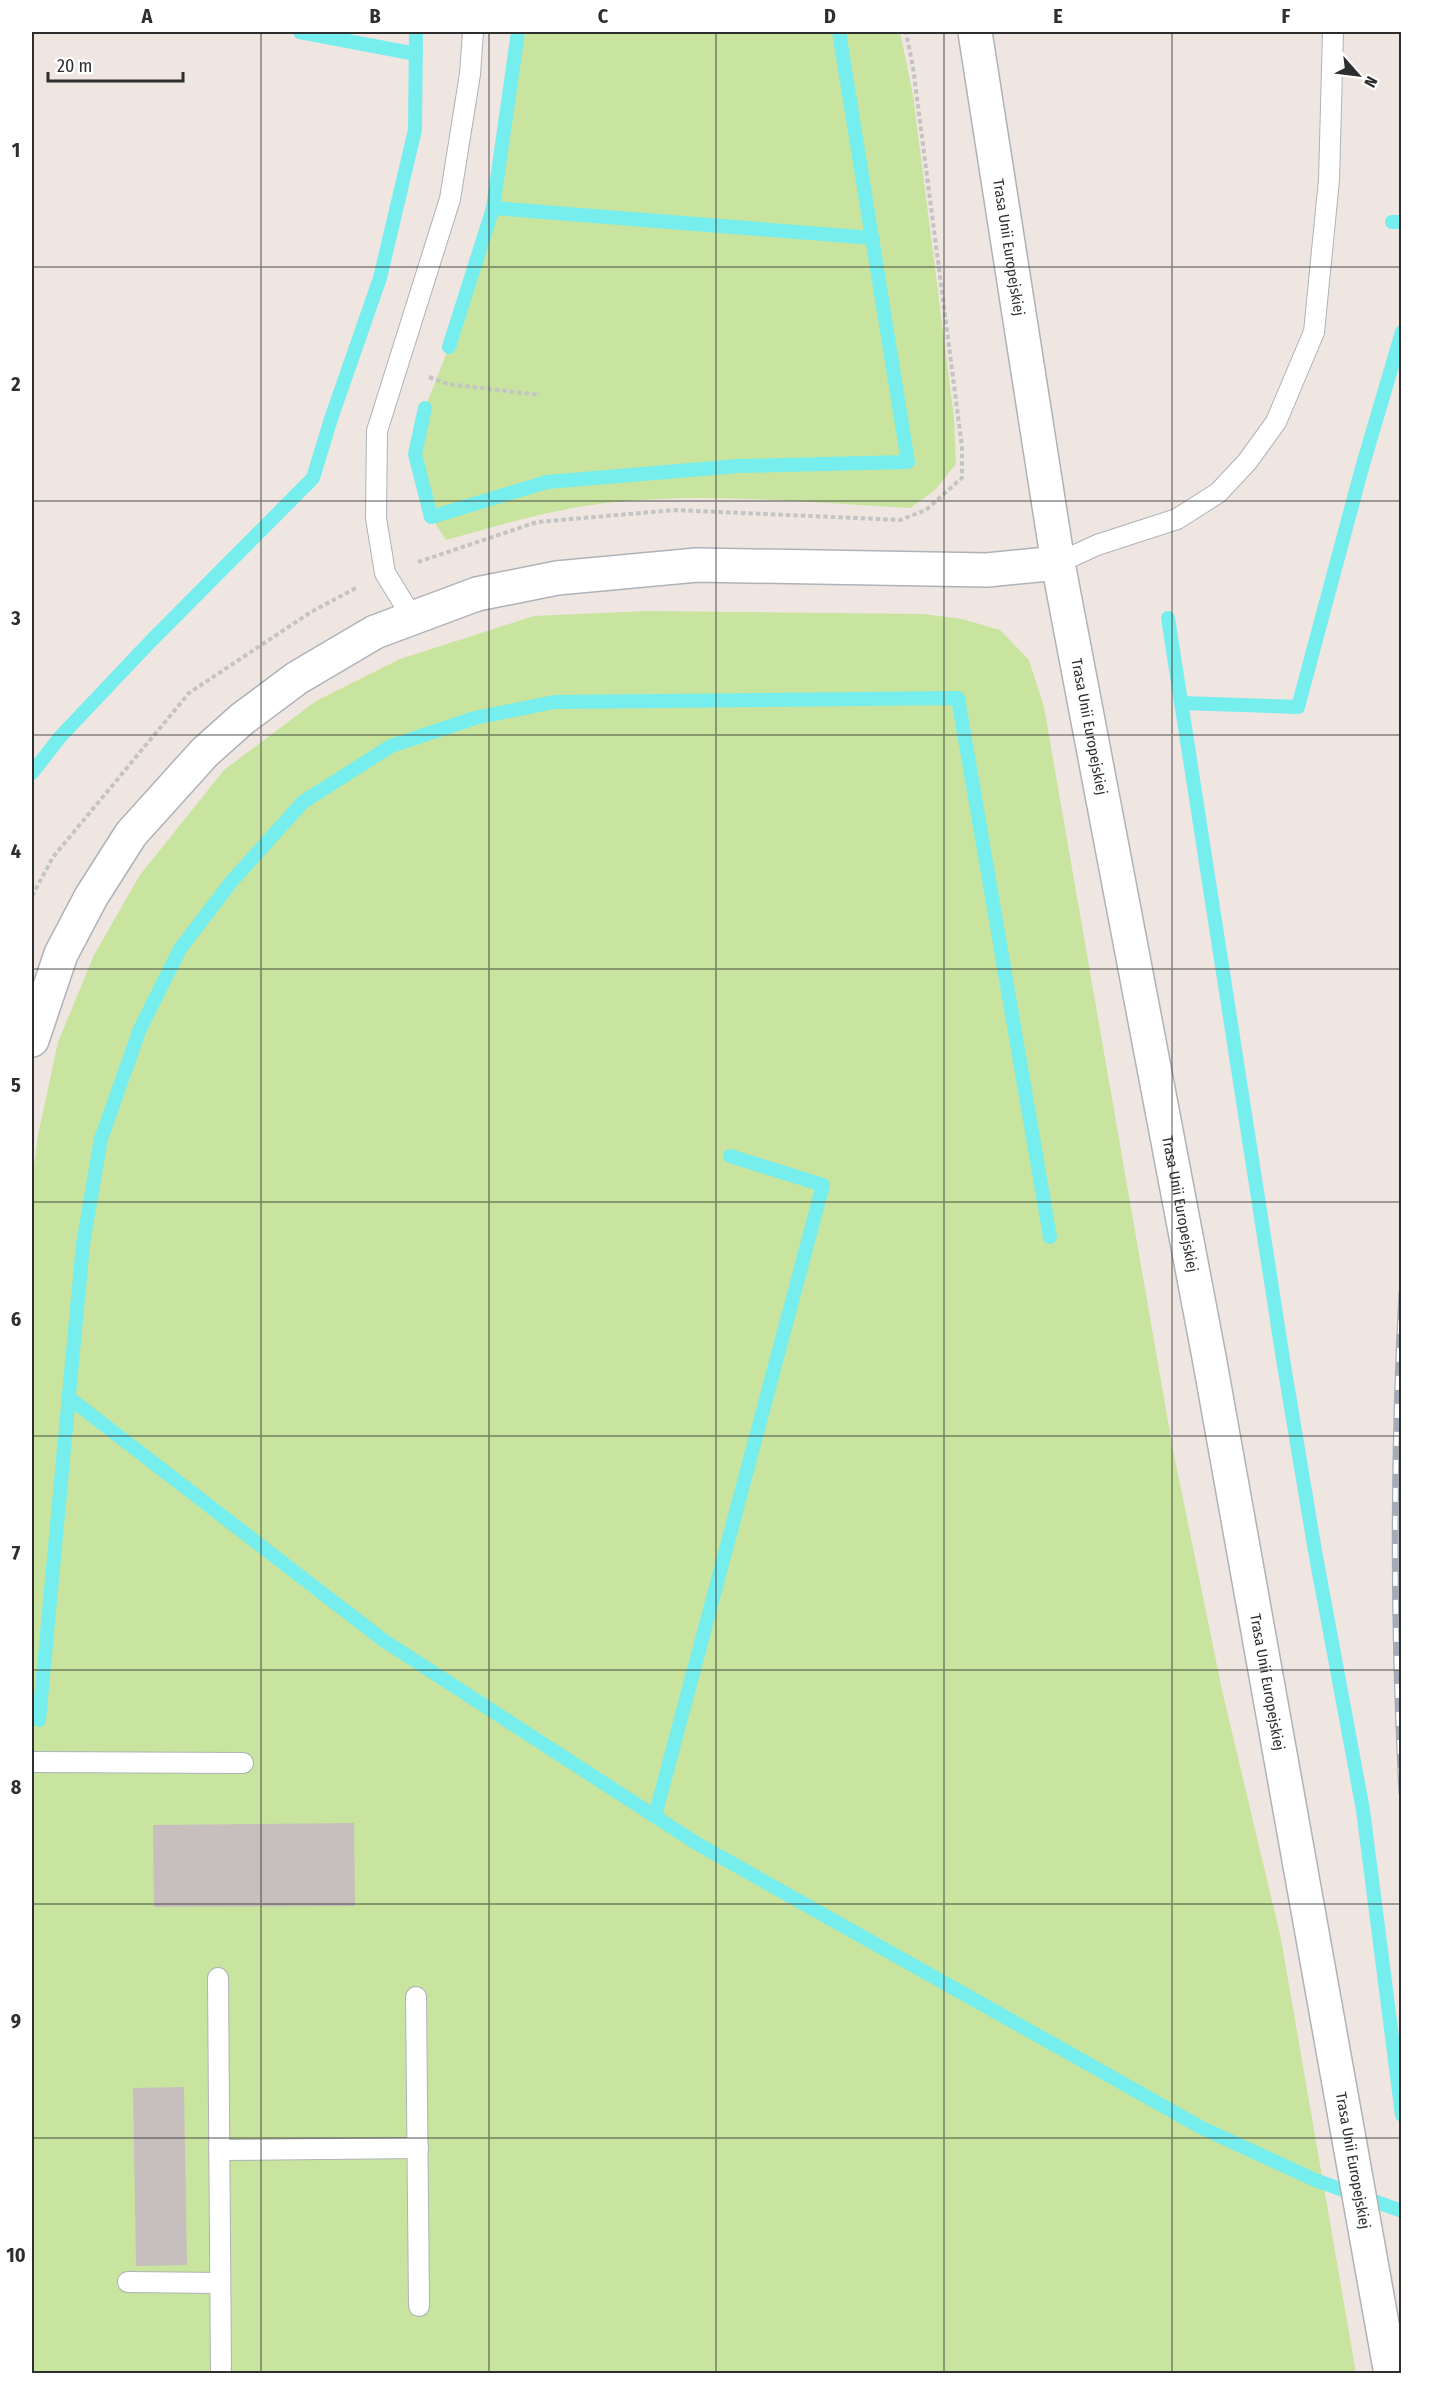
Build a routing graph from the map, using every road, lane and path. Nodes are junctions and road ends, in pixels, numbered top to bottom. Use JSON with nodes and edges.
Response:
{"nodes":[{"id":1,"x":473,"y":32,"type":"edge"},
{"id":2,"x":906,"y":32,"type":"edge"},
{"id":3,"x":975,"y":32,"type":"edge"},
{"id":4,"x":1333,"y":32,"type":"edge"},
{"id":5,"x":398,"y":365,"type":"junction"},
{"id":6,"x":540,"y":395,"type":"dead end"},
{"id":7,"x":1058,"y":563,"type":"junction"},
{"id":8,"x":385,"y":573,"type":"junction"},
{"id":9,"x":412,"y":617,"type":"junction"},
{"id":10,"x":32,"y":896,"type":"edge"},
{"id":11,"x":32,"y":1040,"type":"edge"},
{"id":12,"x":32,"y":1762,"type":"edge"},
{"id":13,"x":243,"y":1762,"type":"dead end"},
{"id":14,"x":218,"y":1978,"type":"dead end"},
{"id":15,"x":416,"y":1996,"type":"dead end"},
{"id":16,"x":418,"y":2148,"type":"junction"},
{"id":17,"x":219,"y":2150,"type":"junction"},
{"id":18,"x":128,"y":2282,"type":"dead end"},
{"id":19,"x":220,"y":2283,"type":"junction"},
{"id":20,"x":419,"y":2306,"type":"dead end"},
{"id":21,"x":221,"y":2373,"type":"edge"},
{"id":22,"x":1390,"y":2373,"type":"edge"}],
"edges":[{"from":1,"to":5,"type":"lane"},
{"from":2,"to":8,"type":"path"},
{"from":3,"to":7,"type":"main road","name":"Trasa Unii Europejskiej"},
{"from":4,"to":7,"type":"lane"},
{"from":5,"to":6,"type":"path"},
{"from":5,"to":8,"type":"lane"},
{"from":7,"to":9,"type":"main road"},
{"from":7,"to":22,"type":"main road","name":"Trasa Unii Europejskiej"},
{"from":8,"to":9,"type":"lane"},
{"from":8,"to":10,"type":"path"},
{"from":9,"to":11,"type":"main road"},
{"from":12,"to":13,"type":"lane"},
{"from":14,"to":17,"type":"lane"},
{"from":15,"to":16,"type":"lane"},
{"from":16,"to":17,"type":"lane"},
{"from":16,"to":20,"type":"lane"},
{"from":17,"to":19,"type":"lane"},
{"from":18,"to":19,"type":"lane"},
{"from":19,"to":21,"type":"lane"}]}
